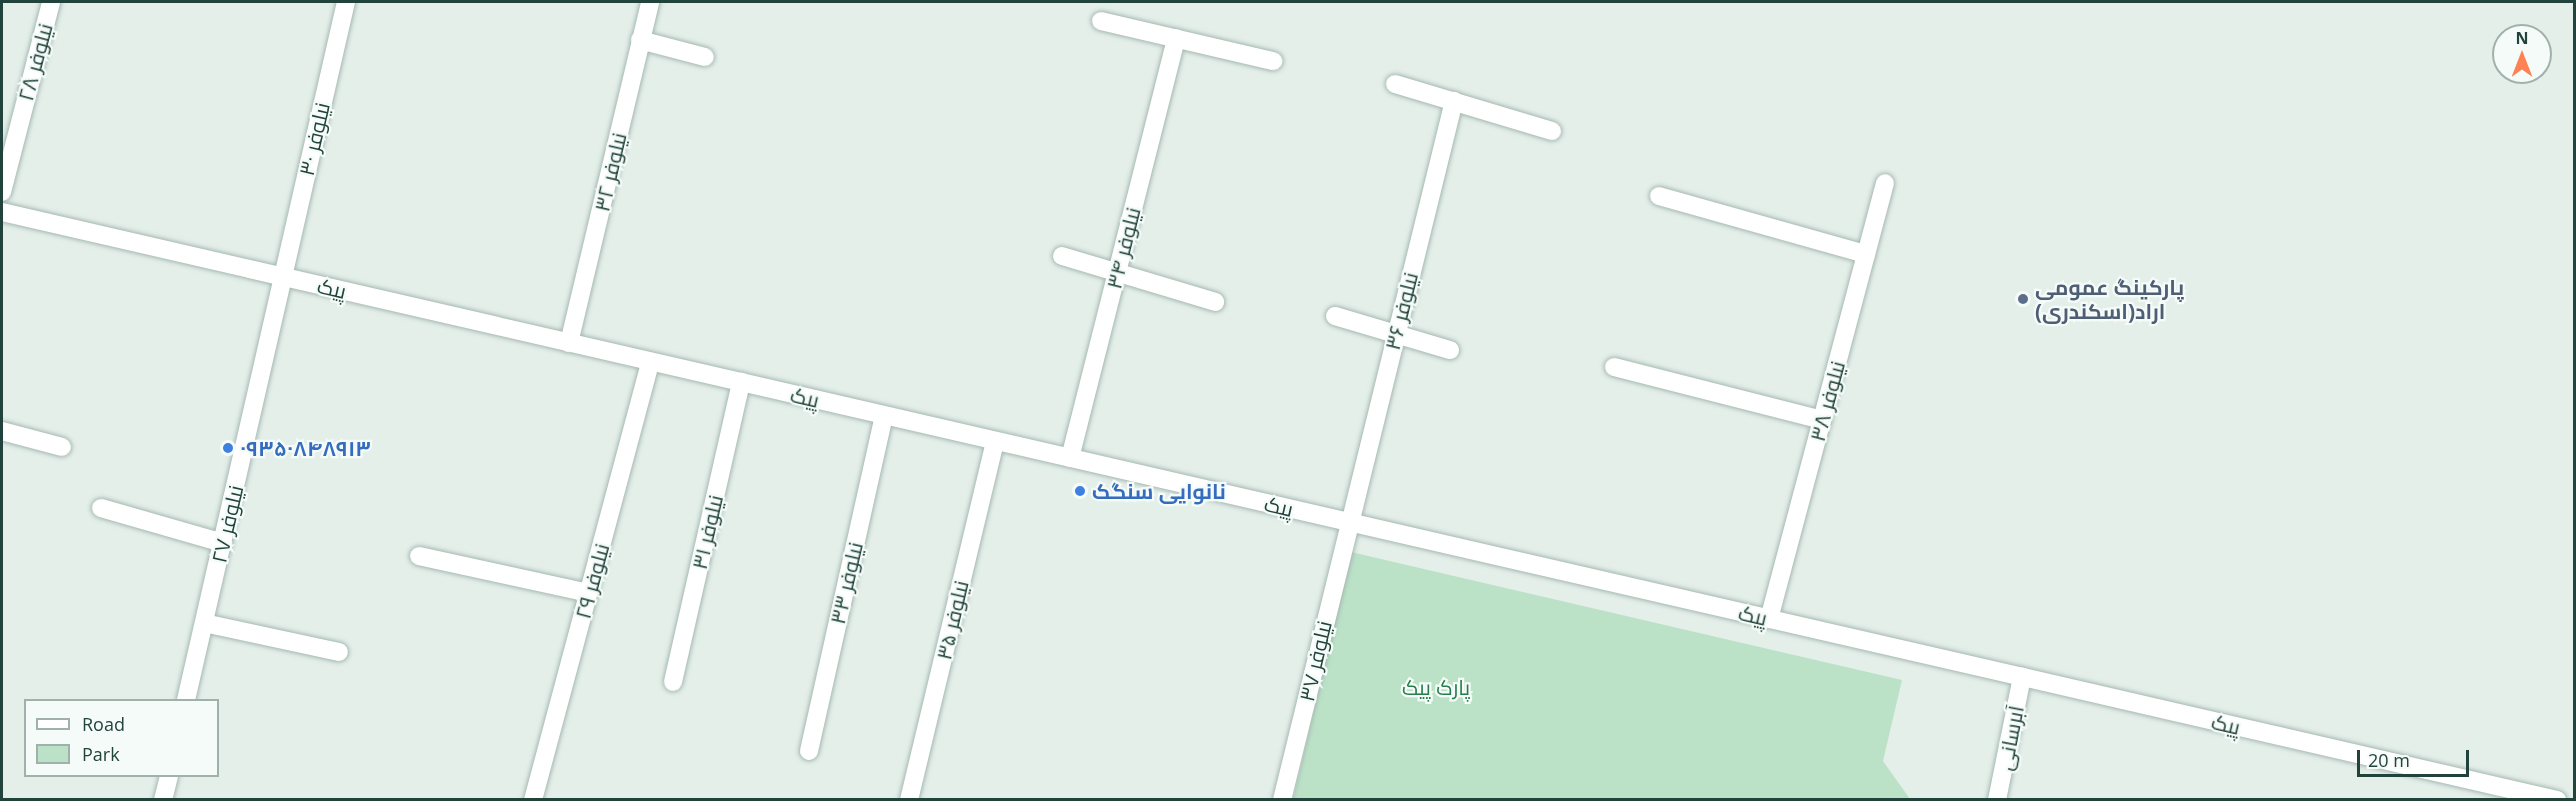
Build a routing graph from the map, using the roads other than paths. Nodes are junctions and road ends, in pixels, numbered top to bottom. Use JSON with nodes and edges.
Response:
{"nodes":[{"id":1,"x":51,"y":2,"type":"edge"},
{"id":2,"x":346,"y":2,"type":"edge"},
{"id":3,"x":650,"y":2,"type":"edge"},
{"id":4,"x":1101,"y":21,"type":"dead end"},
{"id":5,"x":1176,"y":38,"type":"junction"},
{"id":6,"x":640,"y":40,"type":"junction"},
{"id":7,"x":705,"y":57,"type":"dead end"},
{"id":8,"x":1273,"y":61,"type":"dead end"},
{"id":9,"x":1395,"y":84,"type":"dead end"},
{"id":10,"x":1454,"y":101,"type":"junction"},
{"id":11,"x":1552,"y":130,"type":"dead end"},
{"id":12,"x":1885,"y":183,"type":"dead end"},
{"id":13,"x":2,"y":192,"type":"edge"},
{"id":14,"x":1659,"y":196,"type":"dead end"},
{"id":15,"x":2,"y":212,"type":"edge"},
{"id":16,"x":1866,"y":254,"type":"junction"},
{"id":17,"x":1062,"y":256,"type":"dead end"},
{"id":18,"x":1117,"y":272,"type":"junction"},
{"id":19,"x":283,"y":277,"type":"junction"},
{"id":20,"x":1215,"y":302,"type":"dead end"},
{"id":21,"x":1335,"y":316,"type":"dead end"},
{"id":22,"x":1396,"y":331,"type":"junction"},
{"id":23,"x":570,"y":344,"type":"junction"},
{"id":24,"x":1450,"y":350,"type":"dead end"},
{"id":25,"x":650,"y":362,"type":"junction"},
{"id":26,"x":1614,"y":367,"type":"dead end"},
{"id":27,"x":741,"y":382,"type":"junction"},
{"id":28,"x":884,"y":416,"type":"junction"},
{"id":29,"x":1822,"y":420,"type":"junction"},
{"id":30,"x":2,"y":431,"type":"edge"},
{"id":31,"x":995,"y":441,"type":"junction"},
{"id":32,"x":62,"y":447,"type":"dead end"},
{"id":33,"x":1070,"y":458,"type":"junction"},
{"id":34,"x":101,"y":508,"type":"dead end"},
{"id":35,"x":1349,"y":522,"type":"junction"},
{"id":36,"x":223,"y":543,"type":"junction"},
{"id":37,"x":419,"y":556,"type":"dead end"},
{"id":38,"x":588,"y":593,"type":"junction"},
{"id":39,"x":1769,"y":619,"type":"junction"},
{"id":40,"x":204,"y":623,"type":"junction"},
{"id":41,"x":339,"y":652,"type":"dead end"},
{"id":42,"x":2022,"y":677,"type":"junction"},
{"id":43,"x":673,"y":682,"type":"dead end"},
{"id":44,"x":186,"y":699,"type":"edge"},
{"id":45,"x":809,"y":751,"type":"dead end"},
{"id":46,"x":169,"y":777,"type":"edge"},
{"id":47,"x":163,"y":800,"type":"edge"},
{"id":48,"x":534,"y":800,"type":"edge"},
{"id":49,"x":909,"y":800,"type":"edge"},
{"id":50,"x":1282,"y":800,"type":"edge"},
{"id":51,"x":1997,"y":800,"type":"edge"},
{"id":52,"x":2557,"y":800,"type":"edge"}],
"edges":[{"from":1,"to":13,"type":"street","name":"نیلوفر ۲۸"},
{"from":2,"to":19,"type":"street","name":"نیلوفر ۳۰"},
{"from":3,"to":6,"type":"street","name":"نیلوفر ۳۲"},
{"from":4,"to":5,"type":"street"},
{"from":5,"to":8,"type":"street"},
{"from":5,"to":18,"type":"street","name":"نیلوفر ۳۴"},
{"from":6,"to":7,"type":"street"},
{"from":6,"to":23,"type":"street","name":"نیلوفر ۳۲"},
{"from":9,"to":10,"type":"street"},
{"from":10,"to":11,"type":"street"},
{"from":10,"to":22,"type":"street","name":"نیلوفر ۳۶"},
{"from":12,"to":16,"type":"street","name":"نیلوفر ۳۸"},
{"from":14,"to":16,"type":"street"},
{"from":15,"to":19,"type":"street","name":"پیک"},
{"from":16,"to":29,"type":"street","name":"نیلوفر ۳۸"},
{"from":17,"to":18,"type":"street"},
{"from":18,"to":20,"type":"street"},
{"from":18,"to":33,"type":"street","name":"نیلوفر ۳۴"},
{"from":19,"to":23,"type":"street","name":"پیک"},
{"from":19,"to":36,"type":"street","name":"نیلوفر ۲۷"},
{"from":21,"to":22,"type":"street"},
{"from":22,"to":24,"type":"street"},
{"from":22,"to":35,"type":"street","name":"نیلوفر ۳۶"},
{"from":23,"to":25,"type":"street","name":"پیک"},
{"from":25,"to":27,"type":"street","name":"پیک"},
{"from":25,"to":38,"type":"street","name":"نیلوفر ۲۹"},
{"from":26,"to":29,"type":"street"},
{"from":27,"to":28,"type":"street","name":"پیک"},
{"from":27,"to":43,"type":"street","name":"نیلوفر ۳۱"},
{"from":28,"to":31,"type":"street","name":"پیک"},
{"from":28,"to":45,"type":"street","name":"نیلوفر ۳۳"},
{"from":29,"to":39,"type":"street","name":"نیلوفر ۳۸"},
{"from":30,"to":32,"type":"street"},
{"from":31,"to":33,"type":"street","name":"پیک"},
{"from":31,"to":49,"type":"street","name":"نیلوفر ۳۵"},
{"from":33,"to":35,"type":"street","name":"پیک"},
{"from":34,"to":36,"type":"street"},
{"from":35,"to":39,"type":"street","name":"پیک"},
{"from":35,"to":50,"type":"street","name":"نیلوفر ۳۷"},
{"from":36,"to":40,"type":"street","name":"نیلوفر ۲۷"},
{"from":37,"to":38,"type":"street"},
{"from":38,"to":48,"type":"street","name":"نیلوفر ۲۹"},
{"from":39,"to":42,"type":"street","name":"پیک"},
{"from":40,"to":41,"type":"street"},
{"from":40,"to":44,"type":"street","name":"نیلوفر ۲۷"},
{"from":42,"to":51,"type":"street","name":"آبرسانی"},
{"from":42,"to":52,"type":"street","name":"پیک"},
{"from":46,"to":47,"type":"street"}]}
